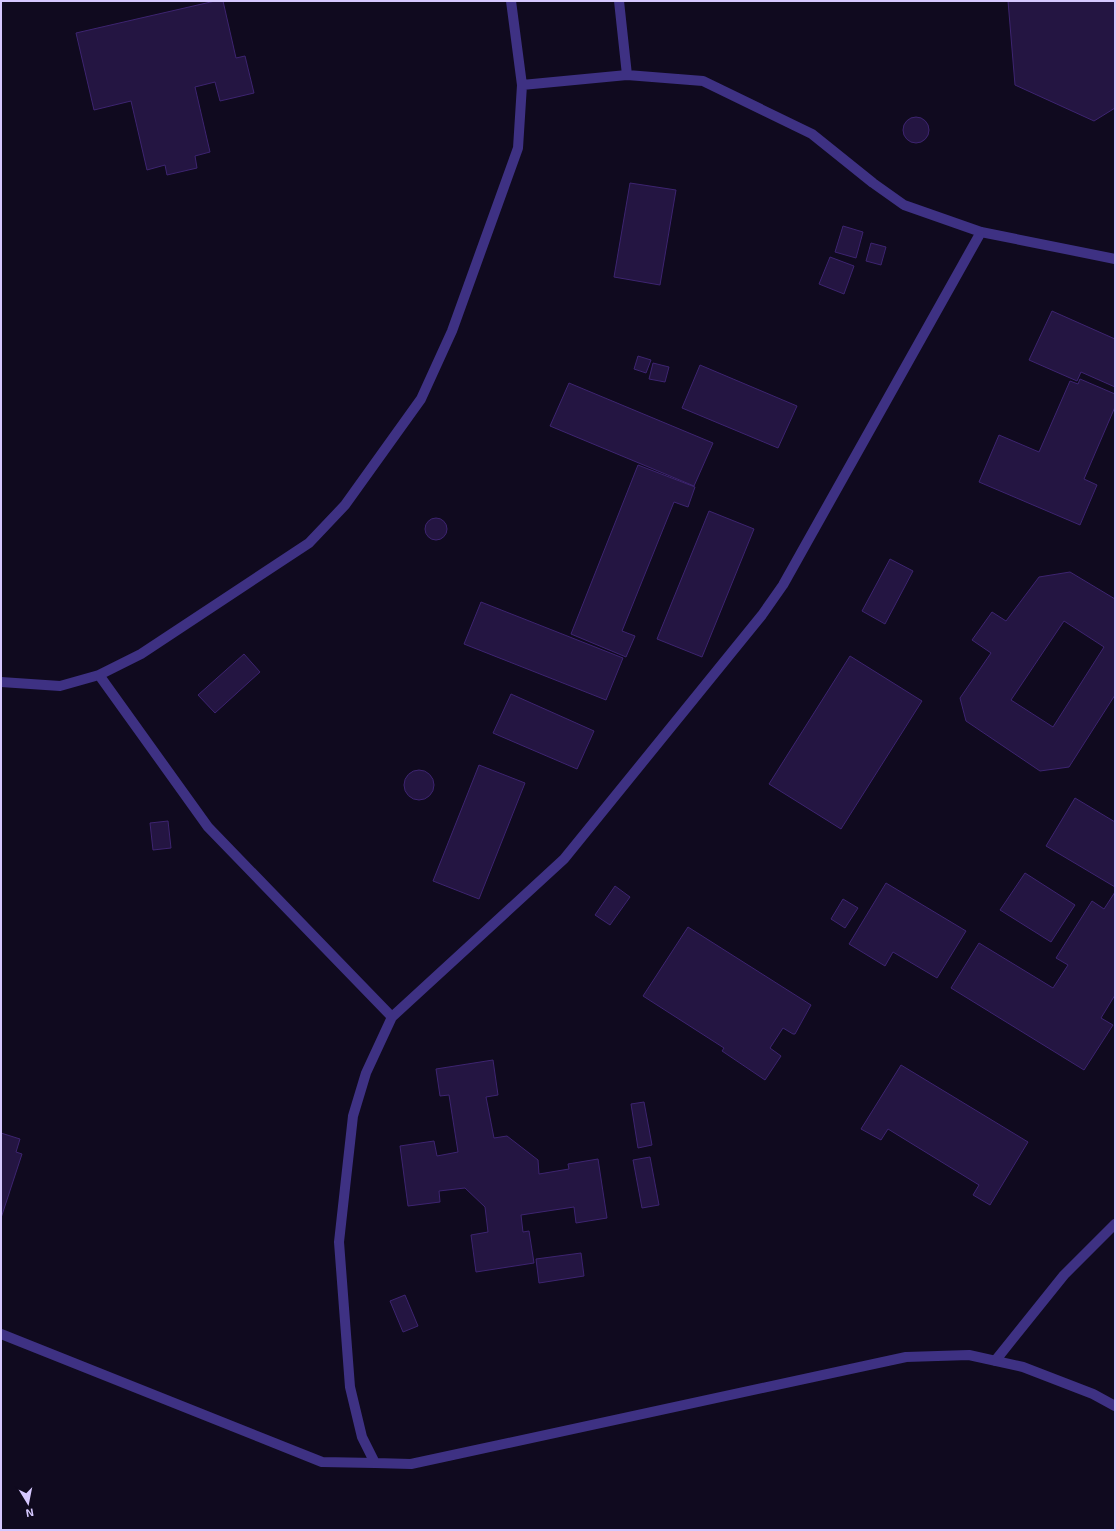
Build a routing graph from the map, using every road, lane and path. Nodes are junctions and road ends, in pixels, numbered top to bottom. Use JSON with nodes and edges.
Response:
{"nodes":[{"id":1,"x":511,"y":1,"type":"edge"},
{"id":2,"x":619,"y":1,"type":"edge"},
{"id":3,"x":627,"y":75,"type":"junction"},
{"id":4,"x":522,"y":84,"type":"junction"},
{"id":5,"x":981,"y":232,"type":"junction"},
{"id":6,"x":1115,"y":259,"type":"edge"},
{"id":7,"x":99,"y":676,"type":"junction"},
{"id":8,"x":1,"y":682,"type":"edge"},
{"id":9,"x":392,"y":1017,"type":"junction"},
{"id":10,"x":1115,"y":1224,"type":"edge"},
{"id":11,"x":1,"y":1334,"type":"edge"},
{"id":12,"x":996,"y":1361,"type":"junction"},
{"id":13,"x":1115,"y":1406,"type":"edge"},
{"id":14,"x":375,"y":1463,"type":"junction"}],
"edges":[{"from":1,"to":4,"type":"street"},
{"from":2,"to":3,"type":"street"},
{"from":3,"to":4,"type":"street"},
{"from":3,"to":5,"type":"street"},
{"from":4,"to":7,"type":"street"},
{"from":5,"to":6,"type":"street"},
{"from":5,"to":9,"type":"street"},
{"from":7,"to":8,"type":"street"},
{"from":7,"to":9,"type":"street"},
{"from":9,"to":14,"type":"street"},
{"from":10,"to":12,"type":"street"},
{"from":11,"to":14,"type":"street"},
{"from":12,"to":13,"type":"street"},
{"from":12,"to":14,"type":"street"}]}
